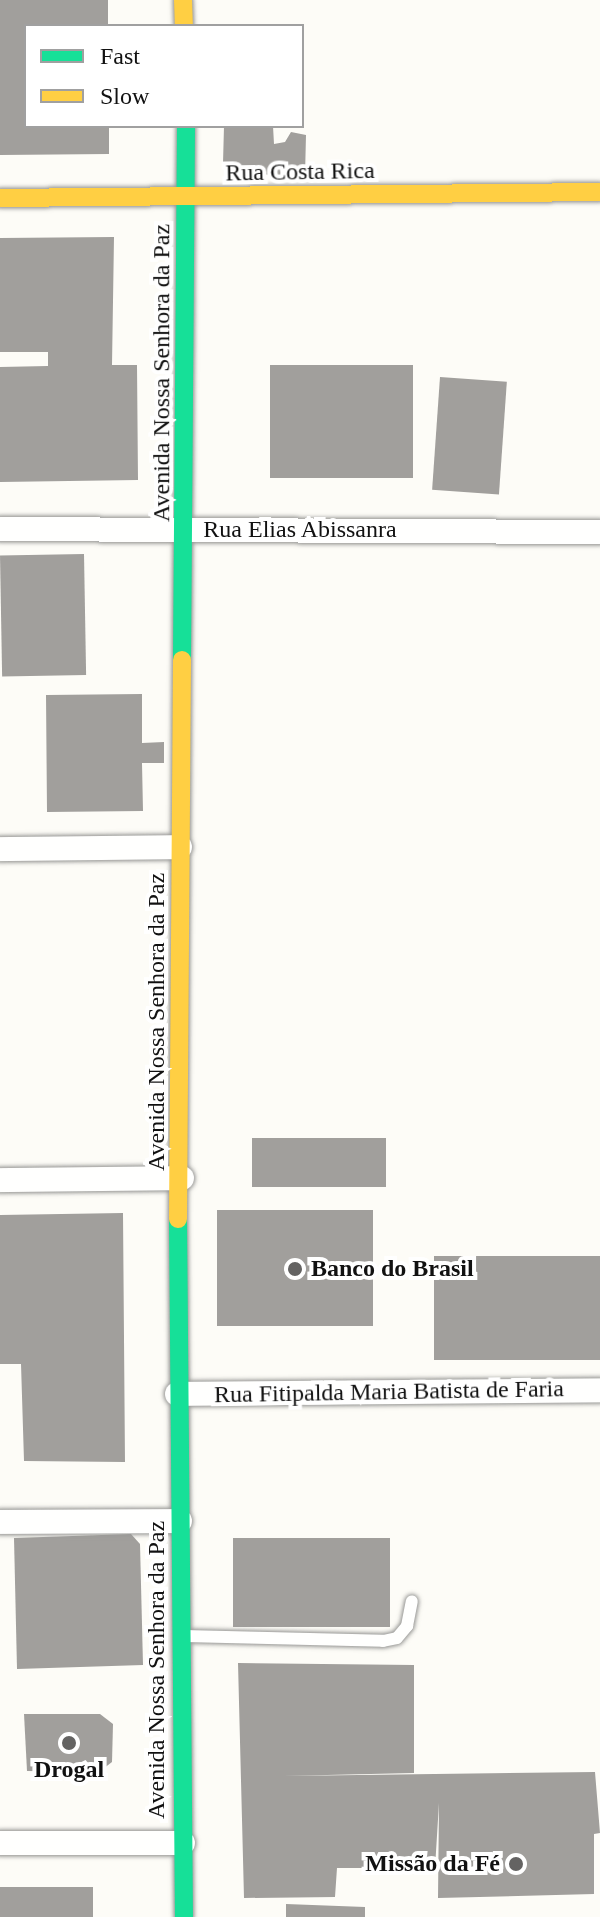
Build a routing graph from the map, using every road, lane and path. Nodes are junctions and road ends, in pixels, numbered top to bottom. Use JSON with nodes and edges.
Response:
{"nodes":[{"id":1,"x":183,"y":0,"type":"edge"},
{"id":2,"x":184,"y":24,"type":"edge"},
{"id":3,"x":186,"y":128,"type":"edge"},
{"id":4,"x":600,"y":192,"type":"edge"},
{"id":5,"x":187,"y":197,"type":"junction"},
{"id":6,"x":0,"y":198,"type":"edge"},
{"id":7,"x":0,"y":529,"type":"edge"},
{"id":8,"x":184,"y":529,"type":"junction"},
{"id":9,"x":600,"y":532,"type":"edge"},
{"id":10,"x":180,"y":847,"type":"junction"},
{"id":11,"x":0,"y":849,"type":"edge"},
{"id":12,"x":182,"y":1178,"type":"junction"},
{"id":13,"x":0,"y":1180,"type":"edge"},
{"id":14,"x":600,"y":1390,"type":"edge"},
{"id":15,"x":177,"y":1394,"type":"junction"},
{"id":16,"x":180,"y":1521,"type":"junction"},
{"id":17,"x":0,"y":1522,"type":"edge"},
{"id":18,"x":412,"y":1601,"type":"dead end"},
{"id":19,"x":181,"y":1635,"type":"junction"},
{"id":20,"x":0,"y":1843,"type":"edge"},
{"id":21,"x":183,"y":1843,"type":"junction"},
{"id":22,"x":184,"y":1917,"type":"edge"}],
"edges":[{"from":1,"to":2,"type":"main road"},
{"from":3,"to":5,"type":"main road","name":"Avenida Nossa Senhora da Paz"},
{"from":4,"to":5,"type":"main road","name":"Rua Costa Rica"},
{"from":5,"to":6,"type":"main road","name":"Rua Costa Rica"},
{"from":5,"to":8,"type":"main road","name":"Avenida Nossa Senhora da Paz"},
{"from":7,"to":8,"type":"street","name":"Rua Elias Abissanra"},
{"from":8,"to":9,"type":"street","name":"Rua Elias Abissanra"},
{"from":8,"to":10,"type":"main road","name":"Avenida Nossa Senhora da Paz"},
{"from":10,"to":11,"type":"street"},
{"from":10,"to":12,"type":"main road","name":"Avenida Nossa Senhora da Paz"},
{"from":12,"to":13,"type":"street"},
{"from":12,"to":15,"type":"main road","name":"Avenida Nossa Senhora da Paz"},
{"from":14,"to":15,"type":"street","name":"Rua Fitipalda Maria Batista de Faria"},
{"from":15,"to":16,"type":"main road","name":"Avenida Nossa Senhora da Paz"},
{"from":16,"to":17,"type":"street"},
{"from":16,"to":19,"type":"main road","name":"Avenida Nossa Senhora da Paz"},
{"from":18,"to":19,"type":"lane"},
{"from":19,"to":21,"type":"main road","name":"Avenida Nossa Senhora da Paz"},
{"from":20,"to":21,"type":"street"},
{"from":21,"to":22,"type":"main road","name":"Avenida Nossa Senhora da Paz"}]}
